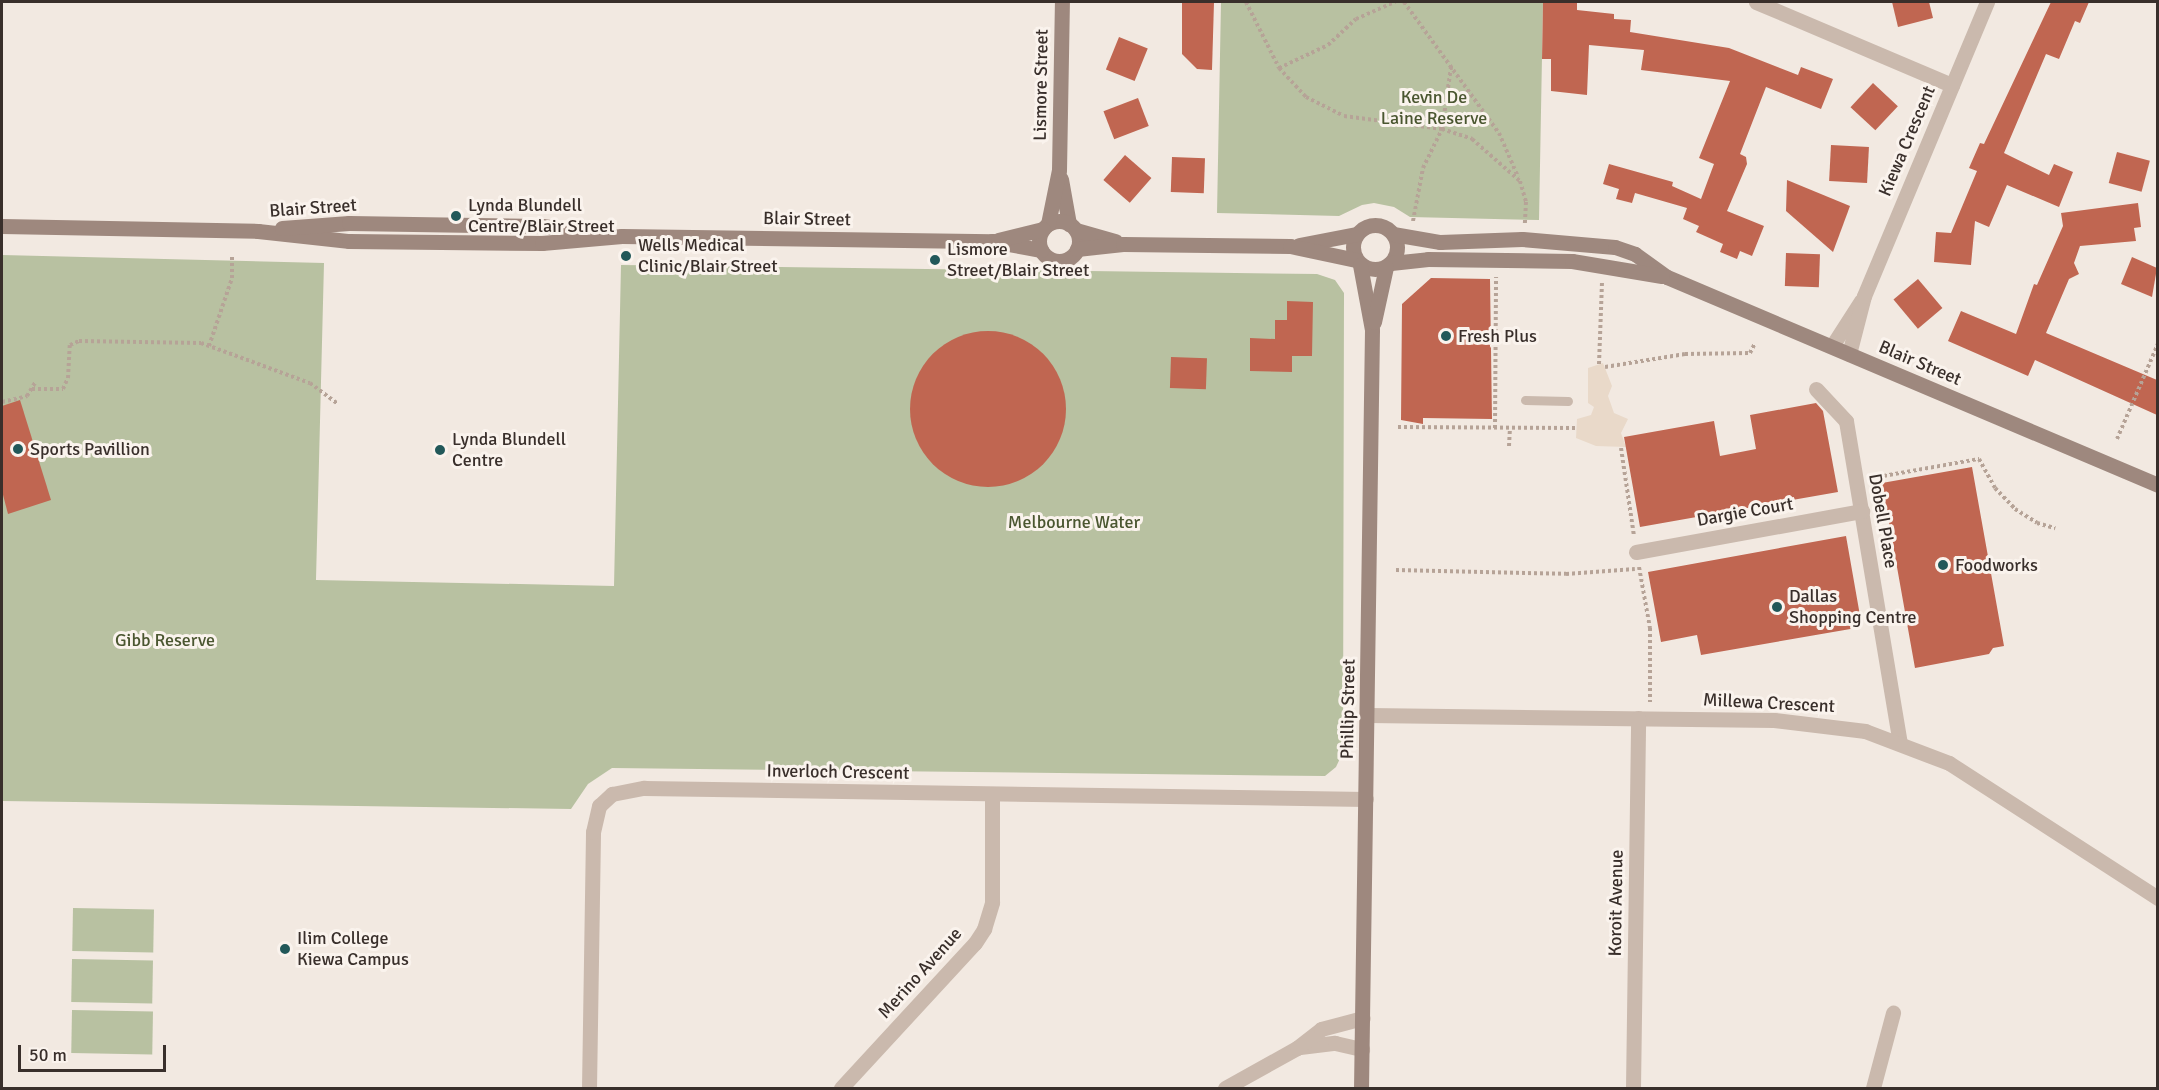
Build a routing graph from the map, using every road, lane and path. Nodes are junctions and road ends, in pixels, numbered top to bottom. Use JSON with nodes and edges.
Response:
{"nodes":[{"id":1,"x":1062,"y":2,"type":"edge"},
{"id":2,"x":1246,"y":2,"type":"edge"},
{"id":3,"x":1395,"y":2,"type":"edge"},
{"id":4,"x":1404,"y":2,"type":"edge"},
{"id":5,"x":1756,"y":2,"type":"edge"},
{"id":6,"x":1988,"y":2,"type":"edge"},
{"id":7,"x":1451,"y":65,"type":"junction"},
{"id":8,"x":1279,"y":68,"type":"junction"},
{"id":9,"x":1952,"y":85,"type":"junction"},
{"id":10,"x":1442,"y":129,"type":"junction"},
{"id":11,"x":1059,"y":170,"type":"junction"},
{"id":12,"x":1520,"y":181,"type":"junction"},
{"id":13,"x":1413,"y":222,"type":"dead end"},
{"id":14,"x":2,"y":226,"type":"edge"},
{"id":15,"x":1046,"y":226,"type":"junction"},
{"id":16,"x":1072,"y":227,"type":"junction"},
{"id":17,"x":1356,"y":234,"type":"junction"},
{"id":18,"x":1393,"y":234,"type":"junction"},
{"id":19,"x":1537,"y":240,"type":"junction"},
{"id":20,"x":992,"y":241,"type":"junction"},
{"id":21,"x":1123,"y":244,"type":"junction"},
{"id":22,"x":1290,"y":246,"type":"junction"},
{"id":23,"x":1041,"y":249,"type":"junction"},
{"id":24,"x":1077,"y":249,"type":"junction"},
{"id":25,"x":232,"y":257,"type":"dead end"},
{"id":26,"x":1358,"y":262,"type":"junction"},
{"id":27,"x":1389,"y":265,"type":"junction"},
{"id":28,"x":1506,"y":275,"type":"dead end"},
{"id":29,"x":1602,"y":278,"type":"dead end"},
{"id":30,"x":1667,"y":278,"type":"junction"},
{"id":31,"x":1864,"y":296,"type":"junction"},
{"id":32,"x":1372,"y":330,"type":"junction"},
{"id":33,"x":1755,"y":343,"type":"dead end"},
{"id":34,"x":2157,"y":344,"type":"edge"},
{"id":35,"x":209,"y":346,"type":"junction"},
{"id":36,"x":1832,"y":346,"type":"junction"},
{"id":37,"x":1849,"y":354,"type":"junction"},
{"id":38,"x":1599,"y":364,"type":"dead end"},
{"id":39,"x":1605,"y":367,"type":"dead end"},
{"id":40,"x":36,"y":381,"type":"dead end"},
{"id":41,"x":32,"y":388,"type":"junction"},
{"id":42,"x":1816,"y":389,"type":"dead end"},
{"id":43,"x":1525,"y":400,"type":"dead end"},
{"id":44,"x":1568,"y":401,"type":"dead end"},
{"id":45,"x":2,"y":402,"type":"edge"},
{"id":46,"x":337,"y":403,"type":"dead end"},
{"id":47,"x":1398,"y":427,"type":"dead end"},
{"id":48,"x":1495,"y":428,"type":"junction"},
{"id":49,"x":1510,"y":428,"type":"junction"},
{"id":50,"x":1576,"y":428,"type":"dead end"},
{"id":51,"x":2117,"y":438,"type":"dead end"},
{"id":52,"x":1509,"y":446,"type":"dead end"},
{"id":53,"x":1621,"y":448,"type":"dead end"},
{"id":54,"x":1856,"y":480,"type":"junction"},
{"id":55,"x":2157,"y":485,"type":"edge"},
{"id":56,"x":1862,"y":511,"type":"junction"},
{"id":57,"x":2055,"y":528,"type":"dead end"},
{"id":58,"x":1636,"y":552,"type":"junction"},
{"id":59,"x":1640,"y":569,"type":"junction"},
{"id":60,"x":1396,"y":570,"type":"dead end"},
{"id":61,"x":1368,"y":715,"type":"junction"},
{"id":62,"x":1644,"y":718,"type":"junction"},
{"id":63,"x":1900,"y":742,"type":"junction"},
{"id":64,"x":992,"y":794,"type":"junction"},
{"id":65,"x":1366,"y":799,"type":"junction"},
{"id":66,"x":2157,"y":898,"type":"edge"},
{"id":67,"x":1893,"y":1013,"type":"dead end"},
{"id":68,"x":1363,"y":1018,"type":"junction"},
{"id":69,"x":1297,"y":1048,"type":"junction"},
{"id":70,"x":1362,"y":1048,"type":"junction"},
{"id":71,"x":589,"y":1089,"type":"edge"},
{"id":72,"x":841,"y":1089,"type":"edge"},
{"id":73,"x":1225,"y":1089,"type":"edge"},
{"id":74,"x":1361,"y":1089,"type":"edge"},
{"id":75,"x":1633,"y":1089,"type":"edge"},
{"id":76,"x":1872,"y":1089,"type":"edge"}],
"edges":[{"from":1,"to":11,"type":"street","name":"Lismore Street"},
{"from":2,"to":8,"type":"path"},
{"from":3,"to":8,"type":"path"},
{"from":4,"to":7,"type":"path"},
{"from":5,"to":9,"type":"street"},
{"from":6,"to":9,"type":"street","name":"Kiewa Crescent"},
{"from":7,"to":10,"type":"path"},
{"from":7,"to":12,"type":"path"},
{"from":8,"to":10,"type":"path"},
{"from":9,"to":31,"type":"street","name":"Kiewa Crescent"},
{"from":10,"to":12,"type":"path"},
{"from":10,"to":13,"type":"path"},
{"from":11,"to":15,"type":"street","name":"Lismore Street"},
{"from":11,"to":16,"type":"street","name":"Lismore Street"},
{"from":12,"to":19,"type":"path"},
{"from":14,"to":20,"type":"street","name":"Blair Street"},
{"from":15,"to":16,"type":"street"},
{"from":15,"to":20,"type":"street","name":"Blair Street"},
{"from":15,"to":23,"type":"street"},
{"from":16,"to":21,"type":"street"},
{"from":16,"to":24,"type":"street"},
{"from":17,"to":18,"type":"street"},
{"from":17,"to":22,"type":"street"},
{"from":17,"to":26,"type":"street"},
{"from":18,"to":19,"type":"street","name":"Blair Street"},
{"from":18,"to":27,"type":"street"},
{"from":19,"to":30,"type":"street","name":"Blair Street"},
{"from":20,"to":23,"type":"street","name":"Blair Street"},
{"from":21,"to":22,"type":"street"},
{"from":21,"to":24,"type":"street"},
{"from":22,"to":26,"type":"street"},
{"from":23,"to":24,"type":"street"},
{"from":25,"to":35,"type":"path"},
{"from":26,"to":27,"type":"street"},
{"from":26,"to":32,"type":"street","name":"Phillip Street"},
{"from":27,"to":30,"type":"street","name":"Blair Street"},
{"from":27,"to":32,"type":"street","name":"Phillip Street"},
{"from":28,"to":48,"type":"path"},
{"from":29,"to":38,"type":"path"},
{"from":30,"to":36,"type":"street","name":"Blair Street"},
{"from":31,"to":36,"type":"street","name":"Kiewa Crescent"},
{"from":31,"to":37,"type":"street","name":"Kiewa Crescent"},
{"from":32,"to":61,"type":"street","name":"Phillip Street"},
{"from":33,"to":39,"type":"path"},
{"from":34,"to":51,"type":"path"},
{"from":35,"to":41,"type":"path"},
{"from":35,"to":46,"type":"path"},
{"from":36,"to":37,"type":"street","name":"Blair Street"},
{"from":37,"to":55,"type":"street","name":"Blair Street"},
{"from":40,"to":41,"type":"path"},
{"from":41,"to":45,"type":"path"},
{"from":42,"to":54,"type":"street","name":"Dobell Place"},
{"from":43,"to":44,"type":"lane"},
{"from":47,"to":48,"type":"path"},
{"from":48,"to":49,"type":"path"},
{"from":49,"to":50,"type":"path"},
{"from":49,"to":52,"type":"path"},
{"from":53,"to":58,"type":"path"},
{"from":54,"to":56,"type":"street","name":"Dobell Place"},
{"from":54,"to":57,"type":"path"},
{"from":56,"to":58,"type":"street","name":"Dargie Court"},
{"from":56,"to":63,"type":"street","name":"Dobell Place"},
{"from":58,"to":59,"type":"path"},
{"from":59,"to":60,"type":"path"},
{"from":59,"to":62,"type":"path"},
{"from":61,"to":62,"type":"street","name":"Millewa Crescent"},
{"from":61,"to":65,"type":"street","name":"Phillip Street"},
{"from":62,"to":63,"type":"street","name":"Millewa Crescent"},
{"from":62,"to":75,"type":"street","name":"Koroit Avenue"},
{"from":63,"to":66,"type":"street","name":"Millewa Crescent"},
{"from":64,"to":65,"type":"street","name":"Inverloch Crescent"},
{"from":64,"to":71,"type":"street","name":"Inverloch Crescent"},
{"from":64,"to":72,"type":"street","name":"Merino Avenue"},
{"from":65,"to":68,"type":"street","name":"Phillip Street"},
{"from":67,"to":76,"type":"street"},
{"from":68,"to":69,"type":"street"},
{"from":68,"to":70,"type":"street","name":"Phillip Street"},
{"from":69,"to":70,"type":"street"},
{"from":69,"to":73,"type":"street"},
{"from":70,"to":74,"type":"street","name":"Phillip Street"}]}
